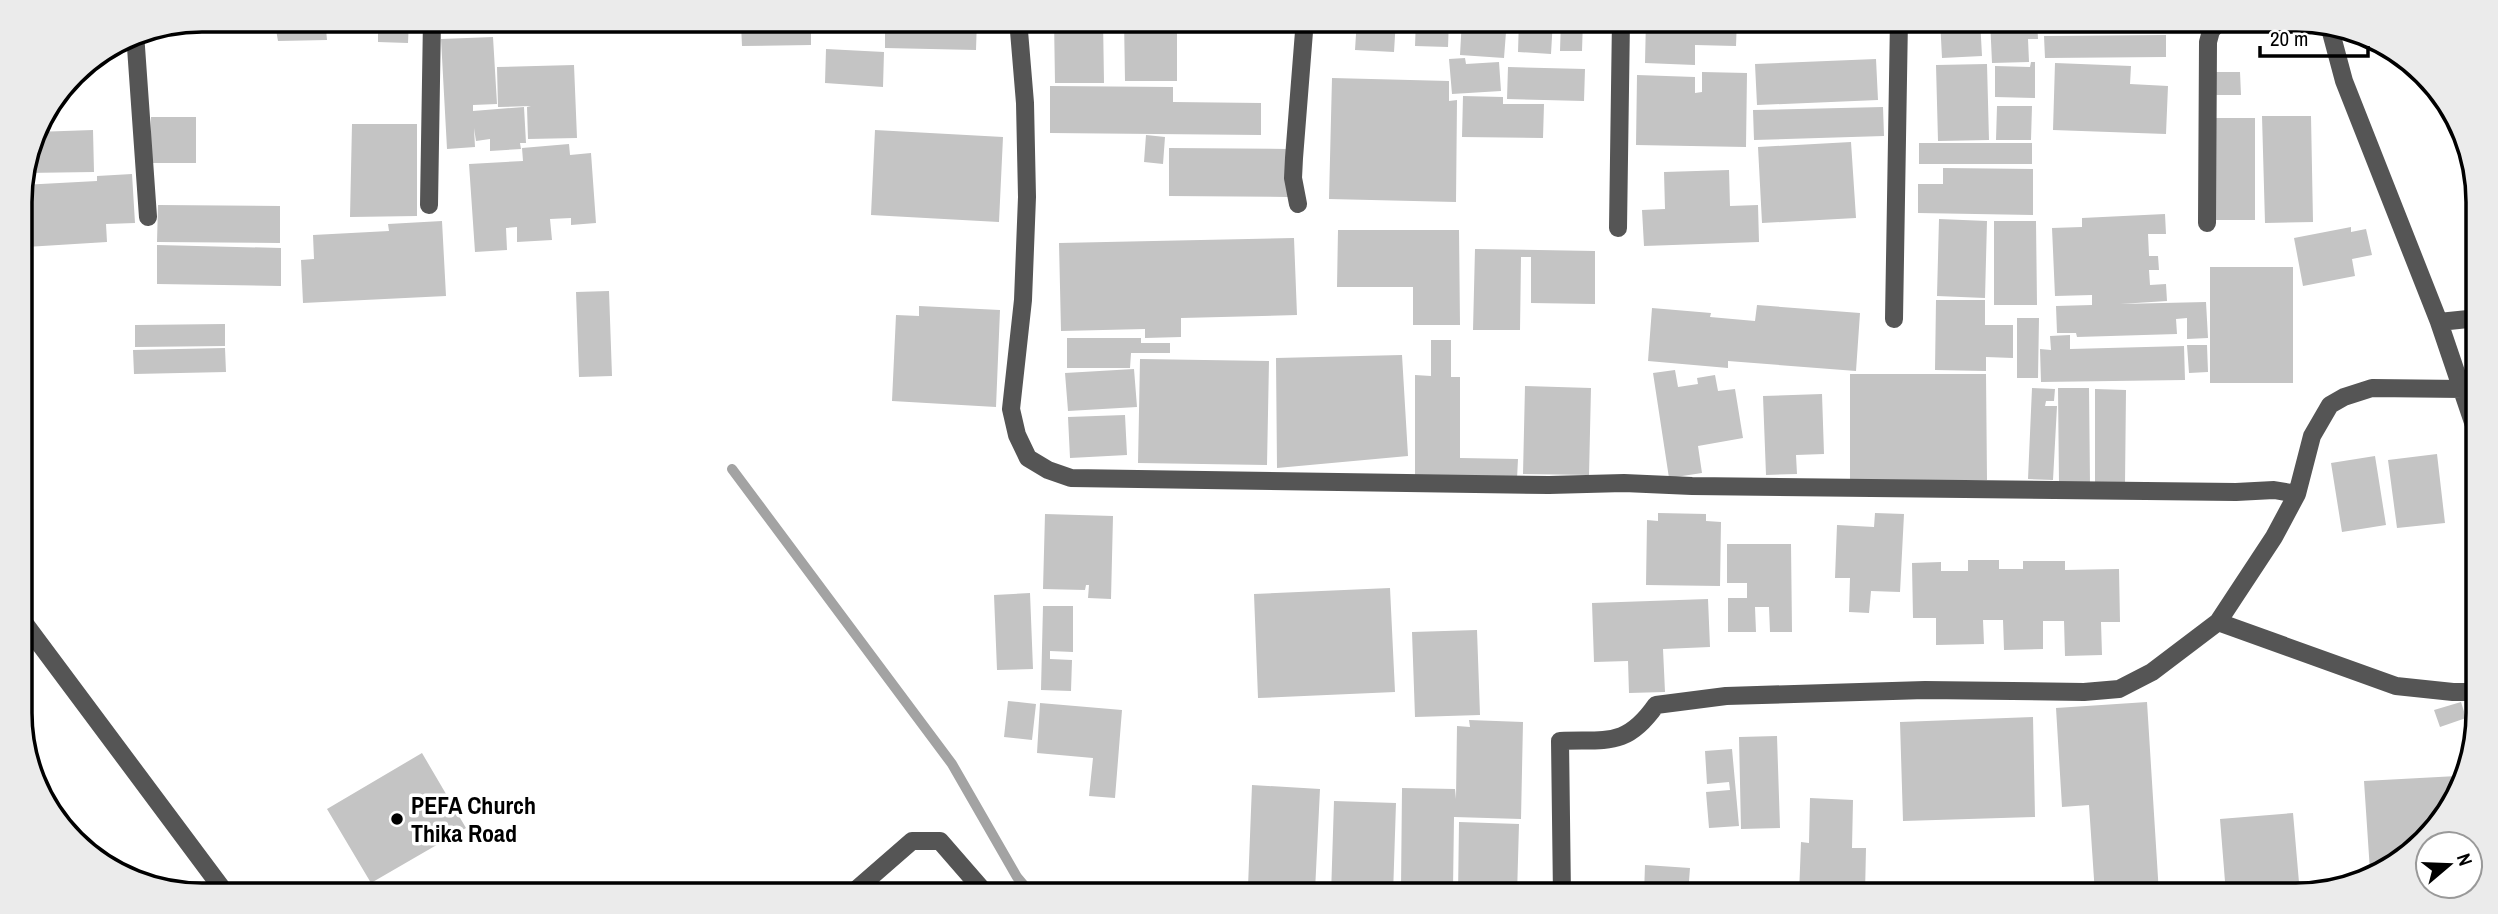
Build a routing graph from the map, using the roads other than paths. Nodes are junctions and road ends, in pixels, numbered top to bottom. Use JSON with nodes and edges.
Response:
{"nodes":[{"id":1,"x":432,"y":32,"type":"edge"},
{"id":2,"x":1019,"y":32,"type":"edge"},
{"id":3,"x":1304,"y":32,"type":"edge"},
{"id":4,"x":1621,"y":32,"type":"edge"},
{"id":5,"x":1899,"y":32,"type":"edge"},
{"id":6,"x":2211,"y":32,"type":"edge"},
{"id":7,"x":2332,"y":36,"type":"edge"},
{"id":8,"x":136,"y":45,"type":"edge"},
{"id":9,"x":1298,"y":204,"type":"dead end"},
{"id":10,"x":429,"y":205,"type":"dead end"},
{"id":11,"x":148,"y":217,"type":"dead end"},
{"id":12,"x":2207,"y":223,"type":"dead end"},
{"id":13,"x":1618,"y":228,"type":"dead end"},
{"id":14,"x":1894,"y":319,"type":"dead end"},
{"id":15,"x":2466,"y":319,"type":"edge"},
{"id":16,"x":2439,"y":322,"type":"junction"},
{"id":17,"x":2463,"y":389,"type":"junction"},
{"id":18,"x":2466,"y":399,"type":"edge"},
{"id":19,"x":2297,"y":494,"type":"junction"},
{"id":20,"x":2218,"y":622,"type":"junction"},
{"id":21,"x":32,"y":633,"type":"edge"},
{"id":22,"x":2466,"y":692,"type":"edge"},
{"id":23,"x":1562,"y":882,"type":"edge"},
{"id":24,"x":218,"y":883,"type":"edge"},
{"id":25,"x":864,"y":883,"type":"edge"},
{"id":26,"x":976,"y":883,"type":"edge"}],
"edges":[{"from":1,"to":10,"type":"street"},
{"from":2,"to":19,"type":"street"},
{"from":3,"to":9,"type":"street"},
{"from":4,"to":13,"type":"street"},
{"from":5,"to":14,"type":"street"},
{"from":6,"to":12,"type":"street"},
{"from":7,"to":16,"type":"street"},
{"from":8,"to":11,"type":"street"},
{"from":15,"to":16,"type":"street"},
{"from":16,"to":17,"type":"street"},
{"from":17,"to":18,"type":"street"},
{"from":17,"to":19,"type":"street"},
{"from":19,"to":20,"type":"street"},
{"from":20,"to":22,"type":"street"},
{"from":20,"to":23,"type":"street"},
{"from":21,"to":24,"type":"street"},
{"from":25,"to":26,"type":"street"}]}
